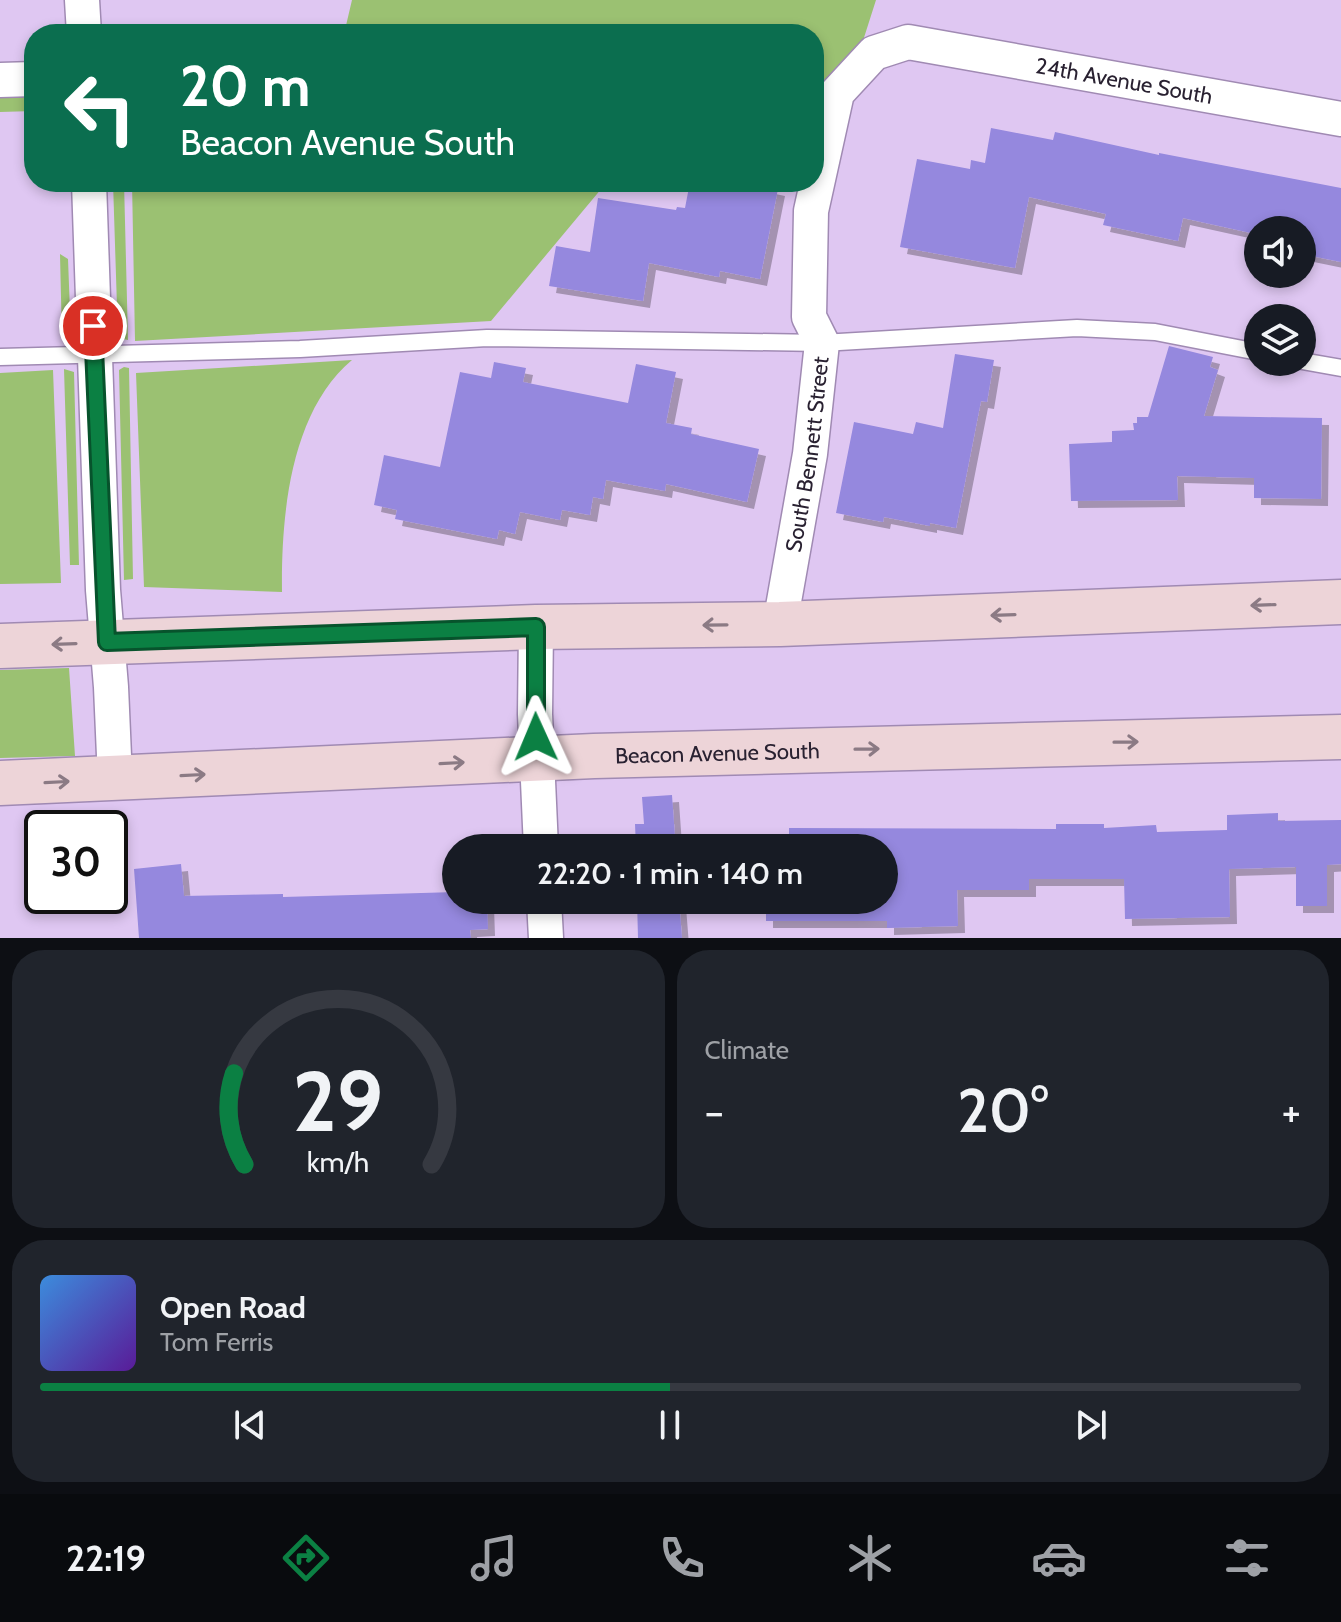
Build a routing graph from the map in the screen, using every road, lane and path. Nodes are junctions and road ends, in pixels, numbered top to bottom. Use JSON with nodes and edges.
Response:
{"nodes":[{"id":1,"x":82,"y":0,"type":"edge"},
{"id":2,"x":83,"y":24,"type":"edge"},
{"id":3,"x":908,"y":42,"type":"joint"},
{"id":4,"x":24,"y":79,"type":"edge"},
{"id":5,"x":0,"y":80,"type":"edge"},
{"id":6,"x":1341,"y":119,"type":"edge"},
{"id":7,"x":824,"y":152,"type":"edge"},
{"id":8,"x":89,"y":192,"type":"edge"},
{"id":9,"x":815,"y":192,"type":"edge"},
{"id":10,"x":822,"y":343,"type":"junction"},
{"id":11,"x":1244,"y":349,"type":"edge"},
{"id":12,"x":94,"y":354,"type":"junction"},
{"id":13,"x":0,"y":357,"type":"edge"},
{"id":14,"x":1316,"y":364,"type":"edge"},
{"id":15,"x":1341,"y":368,"type":"edge"},
{"id":16,"x":1341,"y":602,"type":"edge"},
{"id":17,"x":780,"y":624,"type":"junction"},
{"id":18,"x":536,"y":627,"type":"junction"},
{"id":19,"x":107,"y":642,"type":"junction"},
{"id":20,"x":0,"y":646,"type":"edge"},
{"id":21,"x":1341,"y":737,"type":"edge"},
{"id":22,"x":537,"y":759,"type":"junction"},
{"id":23,"x":115,"y":779,"type":"junction"},
{"id":24,"x":0,"y":783,"type":"edge"},
{"id":25,"x":540,"y":834,"type":"edge"},
{"id":26,"x":545,"y":914,"type":"edge"},
{"id":27,"x":546,"y":938,"type":"edge"}],
"edges":[{"from":1,"to":2,"type":"street"},
{"from":3,"to":6,"type":"street","name":"24th Avenue South"},
{"from":3,"to":7,"type":"street","name":"South Bennett Street"},
{"from":4,"to":5,"type":"street"},
{"from":8,"to":12,"type":"street"},
{"from":9,"to":10,"type":"street","name":"South Bennett Street"},
{"from":10,"to":11,"type":"lane"},
{"from":10,"to":12,"type":"lane"},
{"from":10,"to":17,"type":"street","name":"South Bennett Street"},
{"from":12,"to":13,"type":"lane"},
{"from":12,"to":19,"type":"street"},
{"from":14,"to":15,"type":"lane"},
{"from":16,"to":17,"type":"main road","one_way":true},
{"from":17,"to":18,"type":"main road","one_way":true},
{"from":18,"to":19,"type":"main road"},
{"from":18,"to":22,"type":"street"},
{"from":19,"to":20,"type":"main road","one_way":true},
{"from":19,"to":23,"type":"street"},
{"from":22,"to":21,"type":"main road","name":"Beacon Avenue South","one_way":true},
{"from":23,"to":22,"type":"main road","name":"Beacon Avenue South","one_way":true},
{"from":22,"to":25,"type":"street"},
{"from":24,"to":23,"type":"main road","name":"Beacon Avenue South","one_way":true},
{"from":26,"to":27,"type":"street"}]}
